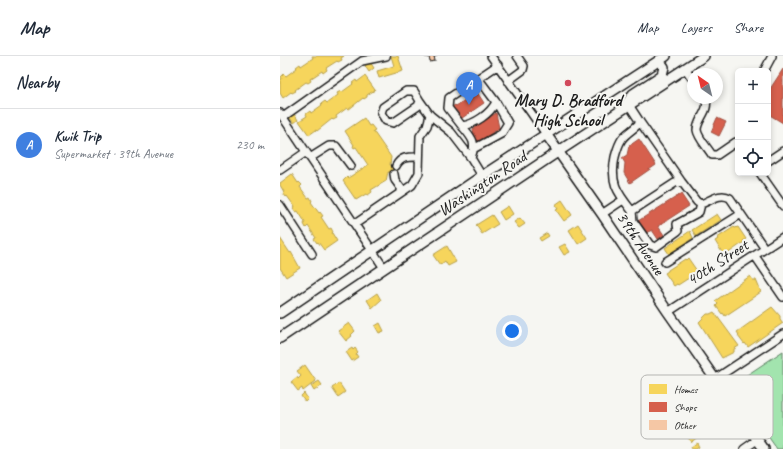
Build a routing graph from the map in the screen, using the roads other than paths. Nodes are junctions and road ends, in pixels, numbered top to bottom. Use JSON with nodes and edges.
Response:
{"nodes":[{"id":1,"x":386,"y":56,"type":"edge"},
{"id":2,"x":491,"y":56,"type":"edge"},
{"id":3,"x":517,"y":56,"type":"edge"},
{"id":4,"x":704,"y":56,"type":"edge"},
{"id":5,"x":772,"y":56,"type":"edge"},
{"id":6,"x":663,"y":58,"type":"edge"},
{"id":7,"x":361,"y":59,"type":"edge"},
{"id":8,"x":498,"y":65,"type":"junction"},
{"id":9,"x":685,"y":68,"type":"junction"},
{"id":10,"x":766,"y":68,"type":"edge"},
{"id":11,"x":687,"y":71,"type":"edge"},
{"id":12,"x":478,"y":78,"type":"junction"},
{"id":13,"x":508,"y":81,"type":"junction"},
{"id":14,"x":420,"y":101,"type":"junction"},
{"id":15,"x":496,"y":102,"type":"junction"},
{"id":16,"x":706,"y":104,"type":"edge"},
{"id":17,"x":626,"y":107,"type":"junction"},
{"id":18,"x":281,"y":115,"type":"edge"},
{"id":19,"x":430,"y":116,"type":"junction"},
{"id":20,"x":640,"y":122,"type":"junction"},
{"id":21,"x":462,"y":126,"type":"junction"},
{"id":22,"x":546,"y":134,"type":"junction"},
{"id":23,"x":735,"y":143,"type":"edge"},
{"id":24,"x":475,"y":148,"type":"junction"},
{"id":25,"x":559,"y":151,"type":"junction"},
{"id":26,"x":783,"y":151,"type":"edge"},
{"id":27,"x":306,"y":152,"type":"junction"},
{"id":28,"x":419,"y":157,"type":"junction"},
{"id":29,"x":310,"y":158,"type":"junction"},
{"id":30,"x":471,"y":158,"type":"junction"},
{"id":31,"x":771,"y":159,"type":"edge"},
{"id":32,"x":351,"y":166,"type":"dead end"},
{"id":33,"x":280,"y":170,"type":"edge"},
{"id":34,"x":482,"y":176,"type":"junction"},
{"id":35,"x":762,"y":176,"type":"edge"},
{"id":36,"x":681,"y":181,"type":"junction"},
{"id":37,"x":403,"y":191,"type":"junction"},
{"id":38,"x":623,"y":200,"type":"junction"},
{"id":39,"x":701,"y":204,"type":"junction"},
{"id":40,"x":280,"y":205,"type":"edge"},
{"id":41,"x":783,"y":206,"type":"edge"},
{"id":42,"x":632,"y":211,"type":"junction"},
{"id":43,"x":602,"y":214,"type":"junction"},
{"id":44,"x":740,"y":214,"type":"junction"},
{"id":45,"x":355,"y":224,"type":"junction"},
{"id":46,"x":782,"y":241,"type":"edge"},
{"id":47,"x":372,"y":250,"type":"junction"},
{"id":48,"x":765,"y":250,"type":"junction"},
{"id":49,"x":312,"y":254,"type":"dead end"},
{"id":50,"x":755,"y":256,"type":"junction"},
{"id":51,"x":666,"y":262,"type":"dead end"},
{"id":52,"x":384,"y":268,"type":"junction"},
{"id":53,"x":783,"y":297,"type":"edge"},
{"id":54,"x":668,"y":312,"type":"junction"},
{"id":55,"x":280,"y":313,"type":"edge"},
{"id":56,"x":783,"y":334,"type":"edge"},
{"id":57,"x":280,"y":338,"type":"edge"},
{"id":58,"x":712,"y":375,"type":"edge"},
{"id":59,"x":721,"y":375,"type":"edge"},
{"id":60,"x":758,"y":440,"type":"joint"},
{"id":61,"x":744,"y":449,"type":"edge"},
{"id":62,"x":764,"y":449,"type":"edge"}],
"edges":[{"from":1,"to":7,"type":"street"},
{"from":2,"to":8,"type":"street","name":"39th Avenue"},
{"from":3,"to":13,"type":"street"},
{"from":4,"to":9,"type":"main road","name":"Washington Road"},
{"from":5,"to":10,"type":"street"},
{"from":6,"to":17,"type":"main road"},
{"from":6,"to":22,"type":"main road","name":"Washington Road"},
{"from":7,"to":18,"type":"street"},
{"from":8,"to":12,"type":"street"},
{"from":8,"to":13,"type":"street","name":"39th Avenue"},
{"from":9,"to":11,"type":"street"},
{"from":9,"to":17,"type":"main road","name":"Washington Road"},
{"from":12,"to":15,"type":"street"},
{"from":12,"to":21,"type":"street"},
{"from":13,"to":22,"type":"street","name":"39th Avenue"},
{"from":14,"to":14,"type":"street"},
{"from":14,"to":19,"type":"street"},
{"from":15,"to":21,"type":"street"},
{"from":15,"to":24,"type":"street"},
{"from":16,"to":23,"type":"street"},
{"from":17,"to":20,"type":"street"},
{"from":17,"to":25,"type":"main road","name":"Washington Road"},
{"from":18,"to":27,"type":"street"},
{"from":19,"to":28,"type":"street"},
{"from":19,"to":30,"type":"street"},
{"from":20,"to":36,"type":"street"},
{"from":20,"to":38,"type":"street"},
{"from":21,"to":24,"type":"street"},
{"from":22,"to":25,"type":"main road","name":"39th Avenue"},
{"from":22,"to":34,"type":"main road","name":"Washington Road"},
{"from":24,"to":30,"type":"street"},
{"from":25,"to":43,"type":"main road","name":"39th Avenue"},
{"from":25,"to":52,"type":"main road","name":"Washington Road"},
{"from":26,"to":31,"type":"street"},
{"from":27,"to":29,"type":"street"},
{"from":27,"to":33,"type":"street"},
{"from":28,"to":37,"type":"street"},
{"from":28,"to":37,"type":"street"},
{"from":29,"to":32,"type":"street"},
{"from":29,"to":45,"type":"street"},
{"from":30,"to":34,"type":"street"},
{"from":34,"to":47,"type":"main road","name":"Washington Road"},
{"from":35,"to":41,"type":"street"},
{"from":36,"to":39,"type":"street"},
{"from":36,"to":42,"type":"street"},
{"from":37,"to":45,"type":"street"},
{"from":38,"to":42,"type":"street"},
{"from":38,"to":43,"type":"street"},
{"from":39,"to":42,"type":"street"},
{"from":39,"to":44,"type":"street"},
{"from":40,"to":49,"type":"street"},
{"from":43,"to":54,"type":"main road","name":"39th Avenue"},
{"from":44,"to":48,"type":"street"},
{"from":44,"to":51,"type":"street"},
{"from":45,"to":47,"type":"street"},
{"from":46,"to":48,"type":"street","name":"40th Street"},
{"from":47,"to":52,"type":"street"},
{"from":47,"to":55,"type":"main road","name":"Washington Road"},
{"from":48,"to":50,"type":"street","name":"40th Street"},
{"from":50,"to":53,"type":"street"},
{"from":50,"to":54,"type":"street","name":"40th Street"},
{"from":52,"to":57,"type":"main road","name":"Washington Road"},
{"from":54,"to":58,"type":"main road","name":"39th Avenue"},
{"from":56,"to":59,"type":"street"},
{"from":60,"to":61,"type":"street"},
{"from":60,"to":62,"type":"main road","name":"39th Avenue"}]}
